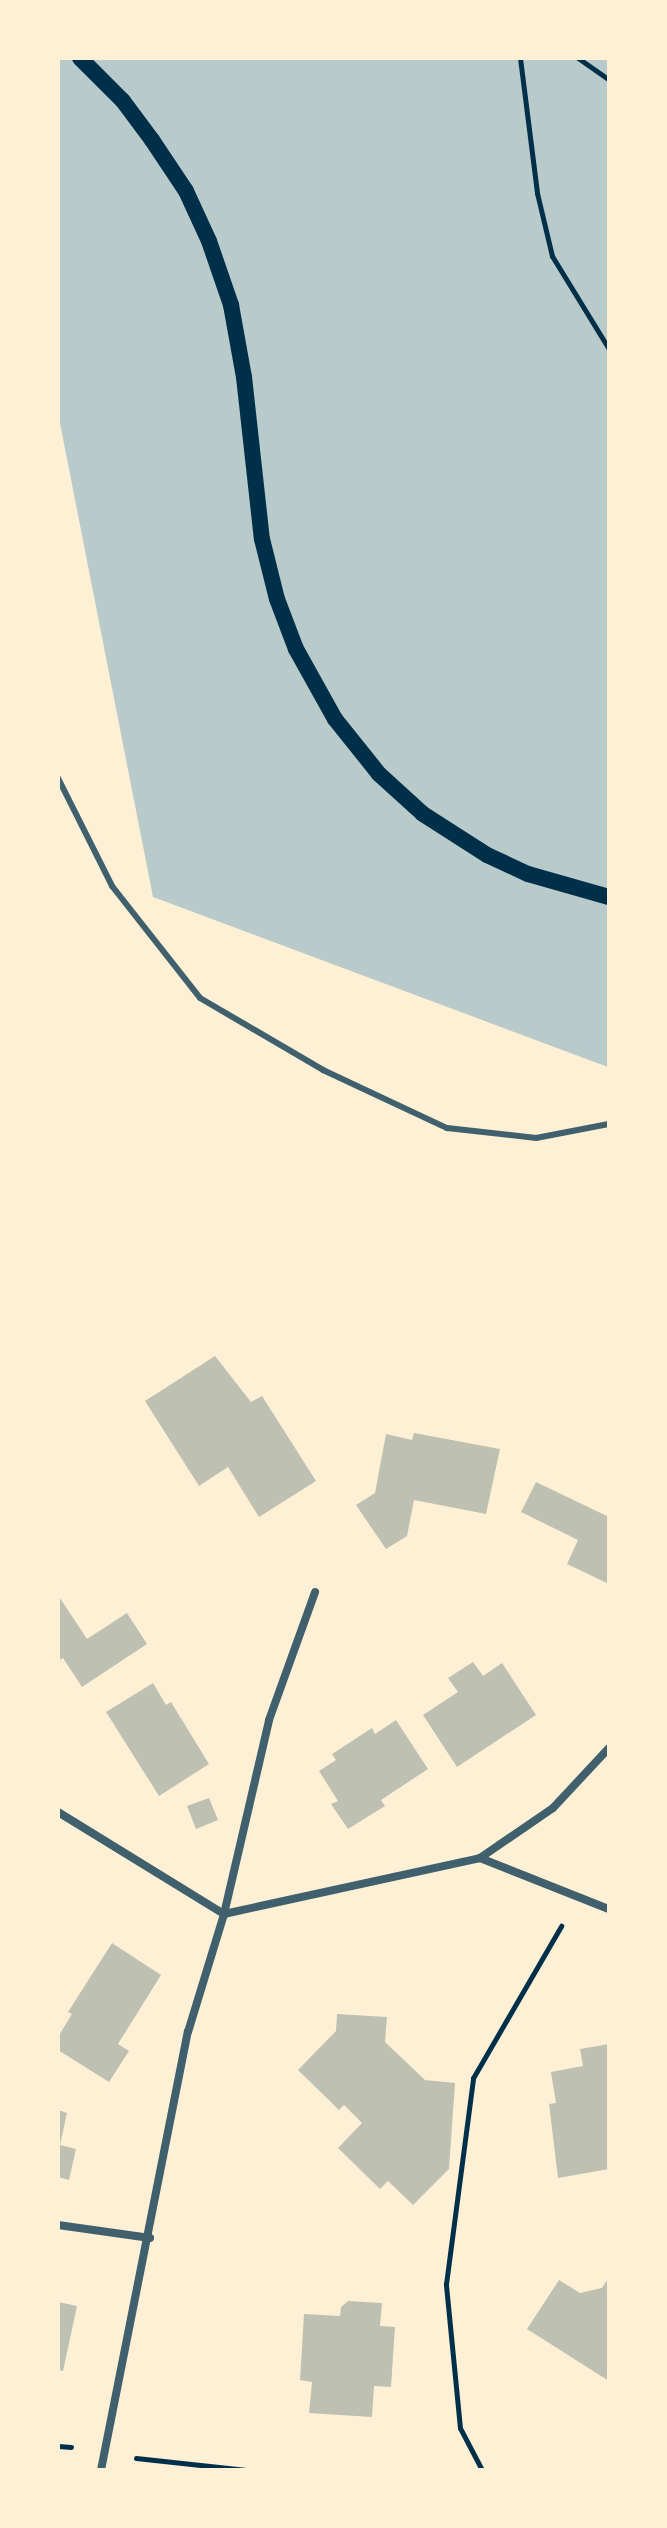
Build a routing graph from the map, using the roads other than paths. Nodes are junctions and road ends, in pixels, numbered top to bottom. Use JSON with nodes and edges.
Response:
{"nodes":[{"id":1,"x":80,"y":58,"type":"edge"},
{"id":2,"x":58,"y":778,"type":"edge"},
{"id":3,"x":609,"y":897,"type":"edge"},
{"id":4,"x":609,"y":1124,"type":"edge"},
{"id":5,"x":315,"y":1592,"type":"dead end"},
{"id":6,"x":609,"y":1748,"type":"edge"},
{"id":7,"x":58,"y":1812,"type":"edge"},
{"id":8,"x":480,"y":1858,"type":"junction"},
{"id":9,"x":609,"y":1909,"type":"edge"},
{"id":10,"x":224,"y":1914,"type":"junction"},
{"id":11,"x":58,"y":2225,"type":"edge"},
{"id":12,"x":150,"y":2238,"type":"junction"},
{"id":13,"x":101,"y":2470,"type":"edge"}],
"edges":[{"from":1,"to":3,"type":"main road"},
{"from":2,"to":4,"type":"lane"},
{"from":5,"to":10,"type":"street"},
{"from":6,"to":8,"type":"street"},
{"from":7,"to":10,"type":"street"},
{"from":8,"to":9,"type":"street"},
{"from":8,"to":10,"type":"street"},
{"from":10,"to":12,"type":"street"},
{"from":11,"to":12,"type":"street"},
{"from":12,"to":13,"type":"street"}]}
